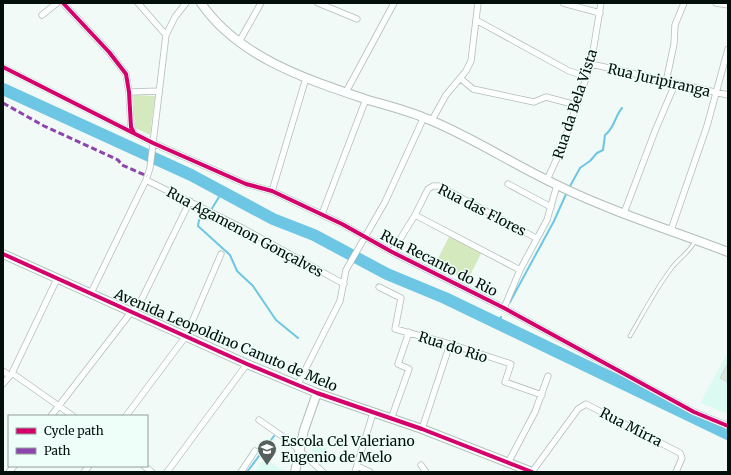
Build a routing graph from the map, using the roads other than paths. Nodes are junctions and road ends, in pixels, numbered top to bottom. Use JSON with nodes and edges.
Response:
{"nodes":[{"id":1,"x":57,"y":3,"type":"edge"},
{"id":2,"x":63,"y":3,"type":"edge"},
{"id":3,"x":138,"y":3,"type":"edge"},
{"id":4,"x":186,"y":3,"type":"edge"},
{"id":5,"x":201,"y":3,"type":"edge"},
{"id":6,"x":261,"y":3,"type":"edge"},
{"id":7,"x":318,"y":3,"type":"edge"},
{"id":8,"x":394,"y":3,"type":"edge"},
{"id":9,"x":478,"y":3,"type":"edge"},
{"id":10,"x":563,"y":3,"type":"edge"},
{"id":11,"x":601,"y":3,"type":"edge"},
{"id":12,"x":684,"y":3,"type":"edge"},
{"id":13,"x":716,"y":3,"type":"edge"},
{"id":14,"x":728,"y":5,"type":"edge"},
{"id":15,"x":600,"y":13,"type":"junction"},
{"id":16,"x":42,"y":15,"type":"dead end"},
{"id":17,"x":357,"y":20,"type":"dead end"},
{"id":18,"x":476,"y":20,"type":"junction"},
{"id":19,"x":166,"y":35,"type":"junction"},
{"id":20,"x":239,"y":42,"type":"junction"},
{"id":21,"x":728,"y":48,"type":"edge"},
{"id":22,"x":591,"y":64,"type":"junction"},
{"id":23,"x":3,"y":67,"type":"edge"},
{"id":24,"x":586,"y":76,"type":"junction"},
{"id":25,"x":306,"y":78,"type":"junction"},
{"id":26,"x":460,"y":78,"type":"junction"},
{"id":27,"x":666,"y":82,"type":"junction"},
{"id":28,"x":675,"y":84,"type":"junction"},
{"id":29,"x":159,"y":91,"type":"junction"},
{"id":30,"x":129,"y":92,"type":"junction"},
{"id":31,"x":346,"y":92,"type":"junction"},
{"id":32,"x":716,"y":93,"type":"junction"},
{"id":33,"x":728,"y":96,"type":"edge"},
{"id":34,"x":366,"y":99,"type":"junction"},
{"id":35,"x":576,"y":105,"type":"junction"},
{"id":36,"x":424,"y":117,"type":"junction"},
{"id":37,"x":432,"y":120,"type":"junction"},
{"id":38,"x":134,"y":133,"type":"junction"},
{"id":39,"x":154,"y":143,"type":"junction"},
{"id":40,"x":146,"y":180,"type":"junction"},
{"id":41,"x":547,"y":180,"type":"junction"},
{"id":42,"x":508,"y":184,"type":"dead end"},
{"id":43,"x":560,"y":187,"type":"junction"},
{"id":44,"x":272,"y":191,"type":"junction"},
{"id":45,"x":190,"y":201,"type":"junction"},
{"id":46,"x":551,"y":206,"type":"junction"},
{"id":47,"x":624,"y":213,"type":"junction"},
{"id":48,"x":322,"y":214,"type":"junction"},
{"id":49,"x":415,"y":215,"type":"junction"},
{"id":50,"x":671,"y":230,"type":"junction"},
{"id":51,"x":365,"y":237,"type":"junction"},
{"id":52,"x":536,"y":238,"type":"junction"},
{"id":53,"x":696,"y":239,"type":"junction"},
{"id":54,"x":392,"y":252,"type":"junction"},
{"id":55,"x":728,"y":252,"type":"edge"},
{"id":56,"x":3,"y":254,"type":"edge"},
{"id":57,"x":221,"y":254,"type":"dead end"},
{"id":58,"x":520,"y":270,"type":"junction"},
{"id":59,"x":57,"y":279,"type":"junction"},
{"id":60,"x":344,"y":284,"type":"junction"},
{"id":61,"x":379,"y":286,"type":"dead end"},
{"id":62,"x":91,"y":293,"type":"junction"},
{"id":63,"x":504,"y":308,"type":"junction"},
{"id":64,"x":132,"y":311,"type":"junction"},
{"id":65,"x":409,"y":332,"type":"junction"},
{"id":66,"x":186,"y":336,"type":"junction"},
{"id":67,"x":630,"y":336,"type":"dead end"},
{"id":68,"x":450,"y":344,"type":"junction"},
{"id":69,"x":247,"y":364,"type":"junction"},
{"id":70,"x":3,"y":371,"type":"edge"},
{"id":71,"x":11,"y":375,"type":"junction"},
{"id":72,"x":548,"y":376,"type":"dead end"},
{"id":73,"x":3,"y":384,"type":"edge"},
{"id":74,"x":298,"y":384,"type":"junction"},
{"id":75,"x":317,"y":392,"type":"junction"},
{"id":76,"x":542,"y":395,"type":"junction"},
{"id":77,"x":58,"y":406,"type":"junction"},
{"id":78,"x":373,"y":413,"type":"junction"},
{"id":79,"x":52,"y":415,"type":"edge"},
{"id":80,"x":72,"y":415,"type":"edge"},
{"id":81,"x":127,"y":415,"type":"edge"},
{"id":82,"x":391,"y":419,"type":"junction"},
{"id":83,"x":259,"y":420,"type":"dead end"},
{"id":84,"x":728,"y":426,"type":"edge"},
{"id":85,"x":422,"y":429,"type":"junction"},
{"id":86,"x":300,"y":450,"type":"junction"},
{"id":87,"x":255,"y":451,"type":"dead end"},
{"id":88,"x":508,"y":462,"type":"junction"},
{"id":89,"x":421,"y":465,"type":"dead end"},
{"id":90,"x":356,"y":469,"type":"edge"},
{"id":91,"x":166,"y":472,"type":"edge"},
{"id":92,"x":241,"y":472,"type":"edge"},
{"id":93,"x":295,"y":472,"type":"edge"},
{"id":94,"x":323,"y":472,"type":"edge"},
{"id":95,"x":370,"y":472,"type":"edge"},
{"id":96,"x":426,"y":472,"type":"edge"},
{"id":97,"x":532,"y":472,"type":"edge"},
{"id":98,"x":676,"y":472,"type":"edge"}],
"edges":[{"from":1,"to":16,"type":"street"},
{"from":2,"to":30,"type":"street"},
{"from":3,"to":19,"type":"street"},
{"from":4,"to":19,"type":"street"},
{"from":5,"to":20,"type":"street"},
{"from":6,"to":20,"type":"street"},
{"from":7,"to":17,"type":"street"},
{"from":8,"to":31,"type":"street"},
{"from":9,"to":18,"type":"street"},
{"from":10,"to":15,"type":"street"},
{"from":11,"to":15,"type":"street","name":"Rua da Bela Vista"},
{"from":12,"to":27,"type":"street"},
{"from":13,"to":14,"type":"street"},
{"from":15,"to":22,"type":"street","name":"Rua da Bela Vista"},
{"from":18,"to":24,"type":"street"},
{"from":18,"to":26,"type":"street"},
{"from":19,"to":29,"type":"street"},
{"from":20,"to":25,"type":"street"},
{"from":21,"to":32,"type":"street"},
{"from":22,"to":24,"type":"street","name":"Rua da Bela Vista"},
{"from":22,"to":27,"type":"street","name":"Rua Juripiranga"},
{"from":23,"to":38,"type":"street","name":"Rua Recanto do Rio"},
{"from":24,"to":35,"type":"street","name":"Rua da Bela Vista"},
{"from":25,"to":31,"type":"street"},
{"from":25,"to":44,"type":"street"},
{"from":26,"to":35,"type":"street"},
{"from":26,"to":37,"type":"street"},
{"from":27,"to":28,"type":"street","name":"Rua Juripiranga"},
{"from":28,"to":32,"type":"street","name":"Rua Juripiranga"},
{"from":28,"to":47,"type":"street"},
{"from":29,"to":30,"type":"street"},
{"from":29,"to":39,"type":"street"},
{"from":30,"to":38,"type":"street"},
{"from":31,"to":34,"type":"street"},
{"from":32,"to":33,"type":"street","name":"Rua Juripiranga"},
{"from":32,"to":50,"type":"street"},
{"from":34,"to":36,"type":"street"},
{"from":34,"to":48,"type":"street"},
{"from":35,"to":41,"type":"street","name":"Rua da Bela Vista"},
{"from":36,"to":37,"type":"street"},
{"from":36,"to":51,"type":"street"},
{"from":37,"to":41,"type":"street"},
{"from":38,"to":39,"type":"street","name":"Rua Recanto do Rio"},
{"from":39,"to":40,"type":"street"},
{"from":39,"to":44,"type":"street","name":"Rua Recanto do Rio"},
{"from":40,"to":45,"type":"street","name":"Rua Agamenon Gonçalves"},
{"from":40,"to":62,"type":"street"},
{"from":41,"to":43,"type":"street"},
{"from":42,"to":46,"type":"street"},
{"from":43,"to":46,"type":"street","name":"Rua Recanto do Rio"},
{"from":43,"to":47,"type":"street"},
{"from":44,"to":48,"type":"street","name":"Rua Recanto do Rio"},
{"from":45,"to":60,"type":"street","name":"Rua Agamenon Gonçalves"},
{"from":45,"to":64,"type":"street"},
{"from":46,"to":52,"type":"street","name":"Rua Recanto do Rio"},
{"from":47,"to":50,"type":"street"},
{"from":48,"to":51,"type":"street","name":"Rua Recanto do Rio"},
{"from":49,"to":52,"type":"street","name":"Rua das Flores"},
{"from":49,"to":54,"type":"street","name":"Rua das Flores"},
{"from":49,"to":58,"type":"street"},
{"from":50,"to":53,"type":"street"},
{"from":51,"to":54,"type":"street","name":"Rua Recanto do Rio"},
{"from":51,"to":60,"type":"street"},
{"from":52,"to":58,"type":"street","name":"Rua Recanto do Rio"},
{"from":53,"to":55,"type":"street"},
{"from":53,"to":67,"type":"lane"},
{"from":54,"to":63,"type":"street","name":"Rua Recanto do Rio"},
{"from":56,"to":59,"type":"street","name":"Avenida Leopoldino Canuto de Melo"},
{"from":57,"to":66,"type":"street"},
{"from":58,"to":63,"type":"street","name":"Rua Recanto do Rio"},
{"from":59,"to":62,"type":"street","name":"Avenida Leopoldino Canuto de Melo"},
{"from":59,"to":71,"type":"street"},
{"from":60,"to":74,"type":"street"},
{"from":61,"to":65,"type":"street","name":"Rua do Rio"},
{"from":62,"to":64,"type":"street","name":"Avenida Leopoldino Canuto de Melo"},
{"from":63,"to":84,"type":"street"},
{"from":64,"to":66,"type":"street","name":"Avenida Leopoldino Canuto de Melo"},
{"from":64,"to":77,"type":"street"},
{"from":65,"to":68,"type":"street","name":"Rua do Rio"},
{"from":65,"to":82,"type":"street"},
{"from":66,"to":69,"type":"street","name":"Avenida Leopoldino Canuto de Melo"},
{"from":66,"to":81,"type":"street"},
{"from":68,"to":76,"type":"street","name":"Rua do Rio"},
{"from":68,"to":85,"type":"street"},
{"from":69,"to":74,"type":"street","name":"Avenida Leopoldino Canuto de Melo"},
{"from":69,"to":91,"type":"street"},
{"from":70,"to":71,"type":"street"},
{"from":71,"to":73,"type":"street"},
{"from":71,"to":77,"type":"street"},
{"from":72,"to":76,"type":"street"},
{"from":74,"to":75,"type":"street","name":"Avenida Leopoldino Canuto de Melo"},
{"from":75,"to":78,"type":"street","name":"Avenida Leopoldino Canuto de Melo"},
{"from":75,"to":86,"type":"street"},
{"from":76,"to":88,"type":"street"},
{"from":77,"to":79,"type":"street"},
{"from":77,"to":80,"type":"street"},
{"from":78,"to":82,"type":"street","name":"Avenida Leopoldino Canuto de Melo"},
{"from":78,"to":90,"type":"street"},
{"from":82,"to":85,"type":"street","name":"Avenida Leopoldino Canuto de Melo"},
{"from":83,"to":86,"type":"street"},
{"from":85,"to":88,"type":"street","name":"Avenida Leopoldino Canuto de Melo"},
{"from":86,"to":93,"type":"street"},
{"from":86,"to":94,"type":"street"},
{"from":87,"to":92,"type":"street"},
{"from":88,"to":97,"type":"street","name":"Avenida Leopoldino Canuto de Melo"},
{"from":89,"to":96,"type":"street"},
{"from":90,"to":95,"type":"street"},
{"from":97,"to":98,"type":"street","name":"Rua Mirra"}]}
